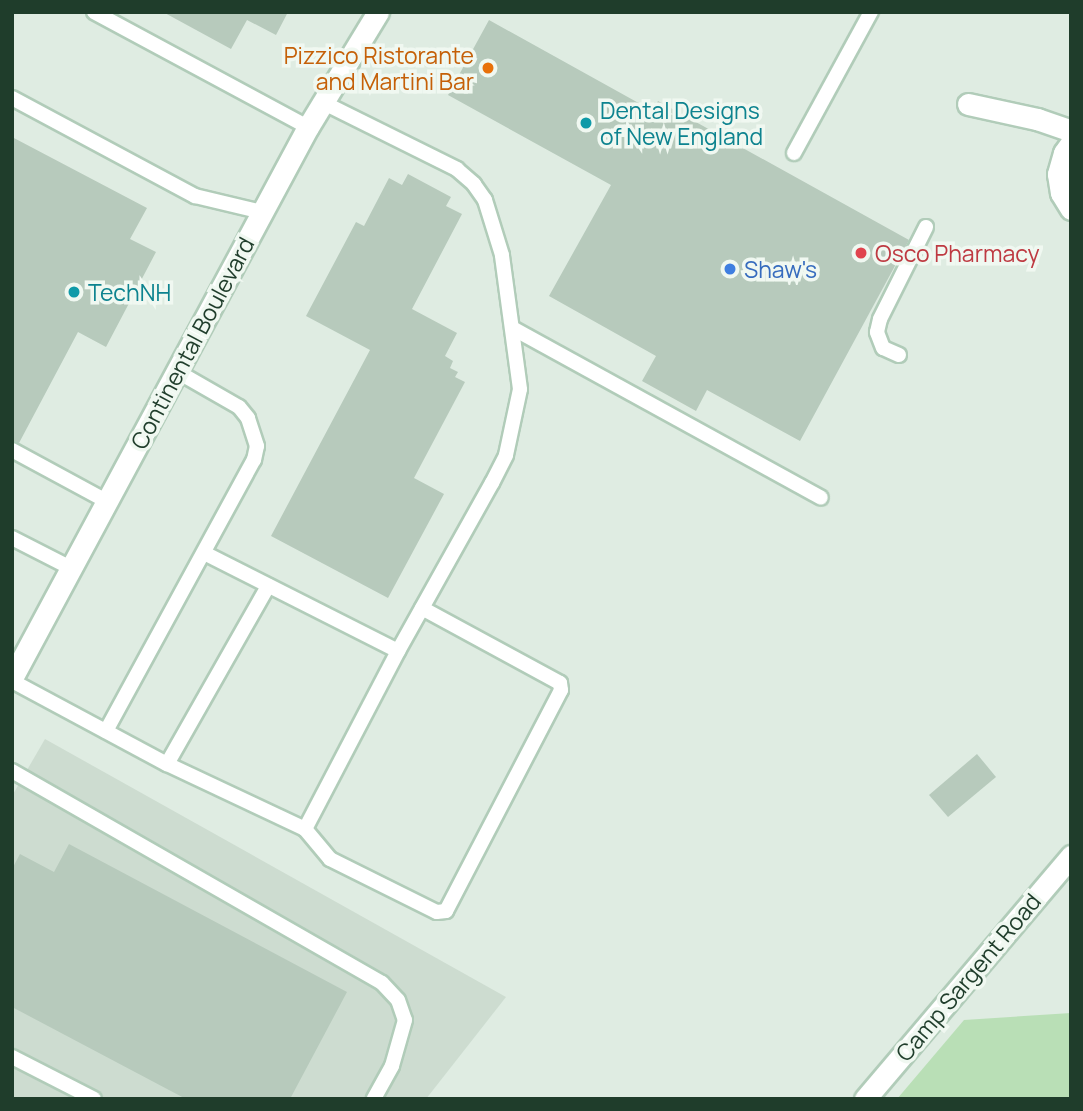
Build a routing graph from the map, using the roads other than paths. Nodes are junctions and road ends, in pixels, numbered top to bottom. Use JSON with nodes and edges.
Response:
{"nodes":[{"id":1,"x":94,"y":12,"type":"edge"},
{"id":2,"x":377,"y":12,"type":"edge"},
{"id":3,"x":871,"y":12,"type":"edge"},
{"id":4,"x":12,"y":97,"type":"edge"},
{"id":5,"x":322,"y":102,"type":"junction"},
{"id":6,"x":968,"y":104,"type":"dead end"},
{"id":7,"x":308,"y":127,"type":"junction"},
{"id":8,"x":1071,"y":131,"type":"edge"},
{"id":9,"x":1071,"y":143,"type":"edge"},
{"id":10,"x":794,"y":153,"type":"dead end"},
{"id":11,"x":1071,"y":209,"type":"edge"},
{"id":12,"x":262,"y":212,"type":"junction"},
{"id":13,"x":926,"y":227,"type":"dead end"},
{"id":14,"x":514,"y":329,"type":"junction"},
{"id":15,"x":899,"y":355,"type":"dead end"},
{"id":16,"x":178,"y":372,"type":"junction"},
{"id":17,"x":12,"y":450,"type":"edge"},
{"id":18,"x":821,"y":498,"type":"dead end"},
{"id":19,"x":108,"y":502,"type":"junction"},
{"id":20,"x":12,"y":538,"type":"edge"},
{"id":21,"x":204,"y":553,"type":"junction"},
{"id":22,"x":71,"y":568,"type":"junction"},
{"id":23,"x":268,"y":586,"type":"junction"},
{"id":24,"x":422,"y":608,"type":"junction"},
{"id":25,"x":398,"y":651,"type":"junction"},
{"id":26,"x":12,"y":679,"type":"edge"},
{"id":27,"x":106,"y":732,"type":"junction"},
{"id":28,"x":167,"y":764,"type":"junction"},
{"id":29,"x":12,"y":771,"type":"edge"},
{"id":30,"x":305,"y":829,"type":"junction"},
{"id":31,"x":1071,"y":856,"type":"edge"},
{"id":32,"x":12,"y":1057,"type":"edge"},
{"id":33,"x":94,"y":1099,"type":"edge"},
{"id":34,"x":374,"y":1099,"type":"edge"},
{"id":35,"x":865,"y":1099,"type":"edge"}],
"edges":[{"from":1,"to":7,"type":"lane"},
{"from":2,"to":5,"type":"main road","name":"Continental Boulevard"},
{"from":3,"to":10,"type":"lane"},
{"from":4,"to":12,"type":"lane"},
{"from":5,"to":7,"type":"main road","name":"Continental Boulevard"},
{"from":5,"to":14,"type":"lane"},
{"from":6,"to":8,"type":"main road"},
{"from":7,"to":12,"type":"main road","name":"Continental Boulevard"},
{"from":9,"to":11,"type":"main road"},
{"from":12,"to":16,"type":"main road","name":"Continental Boulevard"},
{"from":13,"to":15,"type":"lane"},
{"from":14,"to":18,"type":"lane"},
{"from":14,"to":24,"type":"lane"},
{"from":16,"to":19,"type":"main road","name":"Continental Boulevard"},
{"from":16,"to":21,"type":"lane"},
{"from":17,"to":19,"type":"lane"},
{"from":19,"to":22,"type":"main road","name":"Continental Boulevard"},
{"from":20,"to":22,"type":"lane"},
{"from":21,"to":23,"type":"lane"},
{"from":21,"to":27,"type":"lane"},
{"from":22,"to":26,"type":"main road","name":"Continental Boulevard"},
{"from":23,"to":25,"type":"lane"},
{"from":23,"to":28,"type":"lane"},
{"from":24,"to":25,"type":"lane"},
{"from":24,"to":30,"type":"lane"},
{"from":25,"to":30,"type":"lane"},
{"from":26,"to":27,"type":"lane"},
{"from":27,"to":28,"type":"lane"},
{"from":28,"to":30,"type":"lane"},
{"from":29,"to":34,"type":"lane"},
{"from":31,"to":35,"type":"main road","name":"Camp Sargent Road"},
{"from":32,"to":33,"type":"lane"}]}
